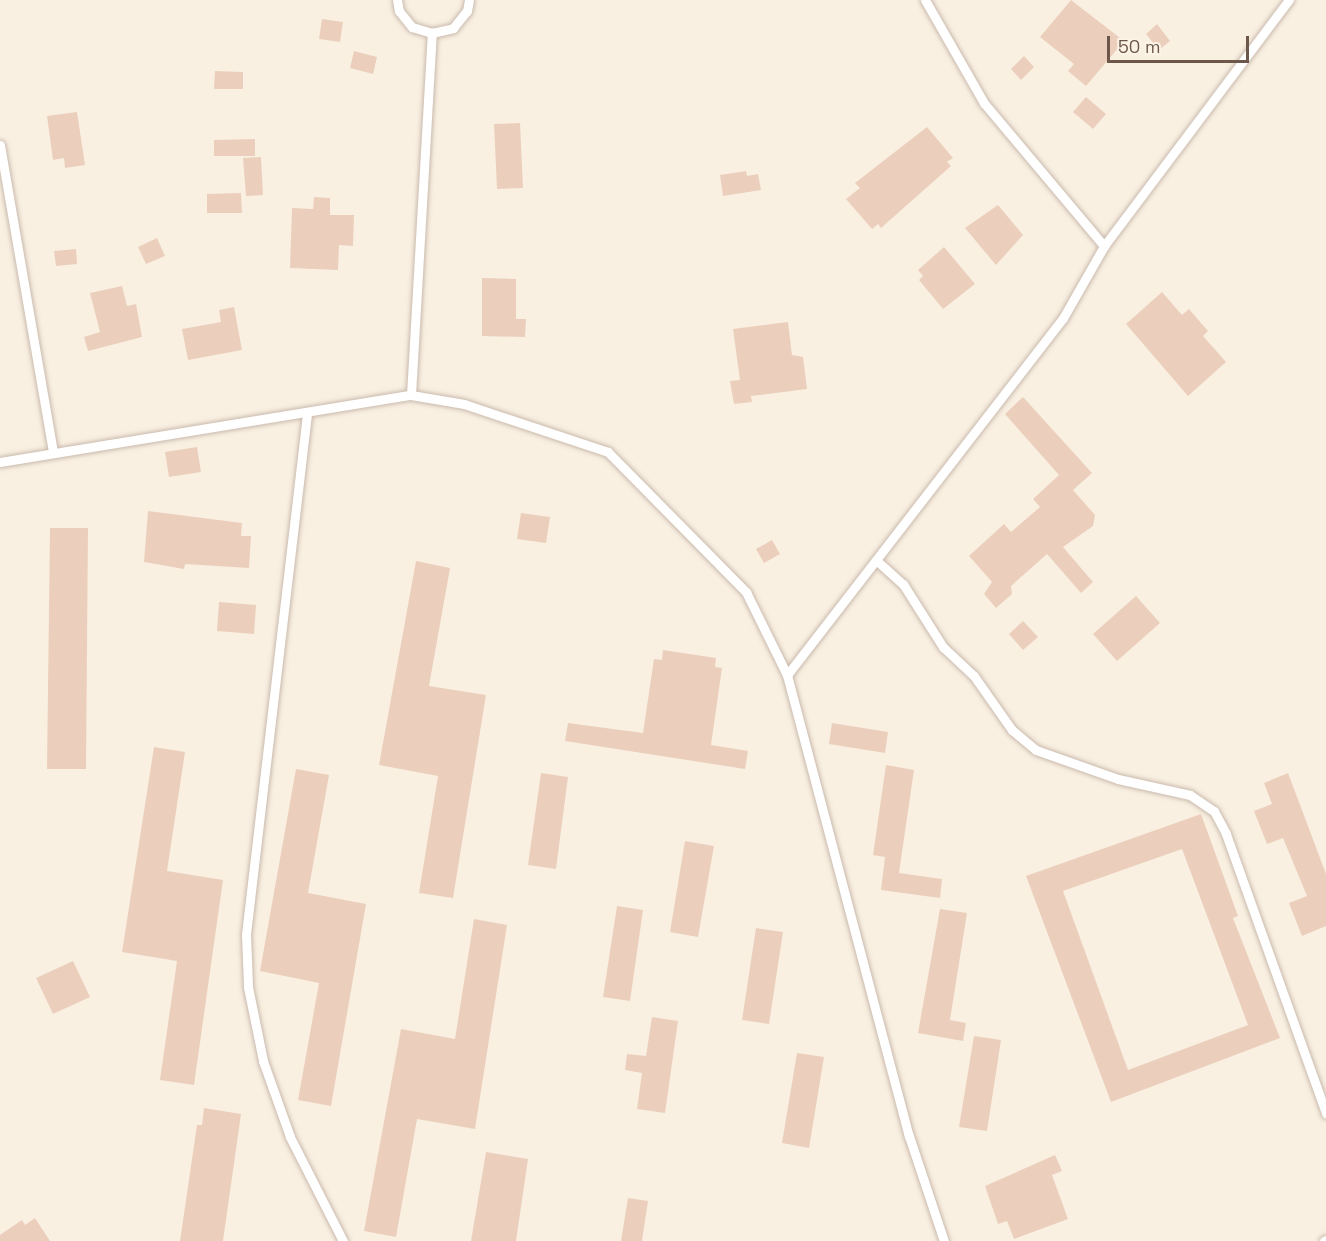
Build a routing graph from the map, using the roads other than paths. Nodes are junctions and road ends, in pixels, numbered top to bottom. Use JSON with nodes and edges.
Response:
{"nodes":[{"id":1,"x":397,"y":0,"type":"edge"},
{"id":2,"x":469,"y":0,"type":"edge"},
{"id":3,"x":925,"y":0,"type":"edge"},
{"id":4,"x":1289,"y":0,"type":"edge"},
{"id":5,"x":432,"y":33,"type":"junction"},
{"id":6,"x":0,"y":145,"type":"edge"},
{"id":7,"x":1104,"y":246,"type":"junction"},
{"id":8,"x":411,"y":395,"type":"junction"},
{"id":9,"x":307,"y":414,"type":"junction"},
{"id":10,"x":53,"y":451,"type":"junction"},
{"id":11,"x":0,"y":462,"type":"edge"},
{"id":12,"x":876,"y":560,"type":"junction"},
{"id":13,"x":787,"y":675,"type":"junction"},
{"id":14,"x":1326,"y":1114,"type":"edge"},
{"id":15,"x":343,"y":1241,"type":"edge"},
{"id":16,"x":944,"y":1241,"type":"edge"}],
"edges":[{"from":1,"to":5,"type":"lane"},
{"from":2,"to":5,"type":"lane"},
{"from":3,"to":7,"type":"lane"},
{"from":4,"to":7,"type":"lane"},
{"from":5,"to":8,"type":"lane"},
{"from":6,"to":10,"type":"lane"},
{"from":7,"to":12,"type":"lane"},
{"from":8,"to":9,"type":"lane"},
{"from":8,"to":13,"type":"lane"},
{"from":9,"to":10,"type":"lane"},
{"from":9,"to":15,"type":"lane"},
{"from":10,"to":11,"type":"lane"},
{"from":12,"to":13,"type":"lane"},
{"from":12,"to":14,"type":"lane"},
{"from":13,"to":16,"type":"lane"}]}
